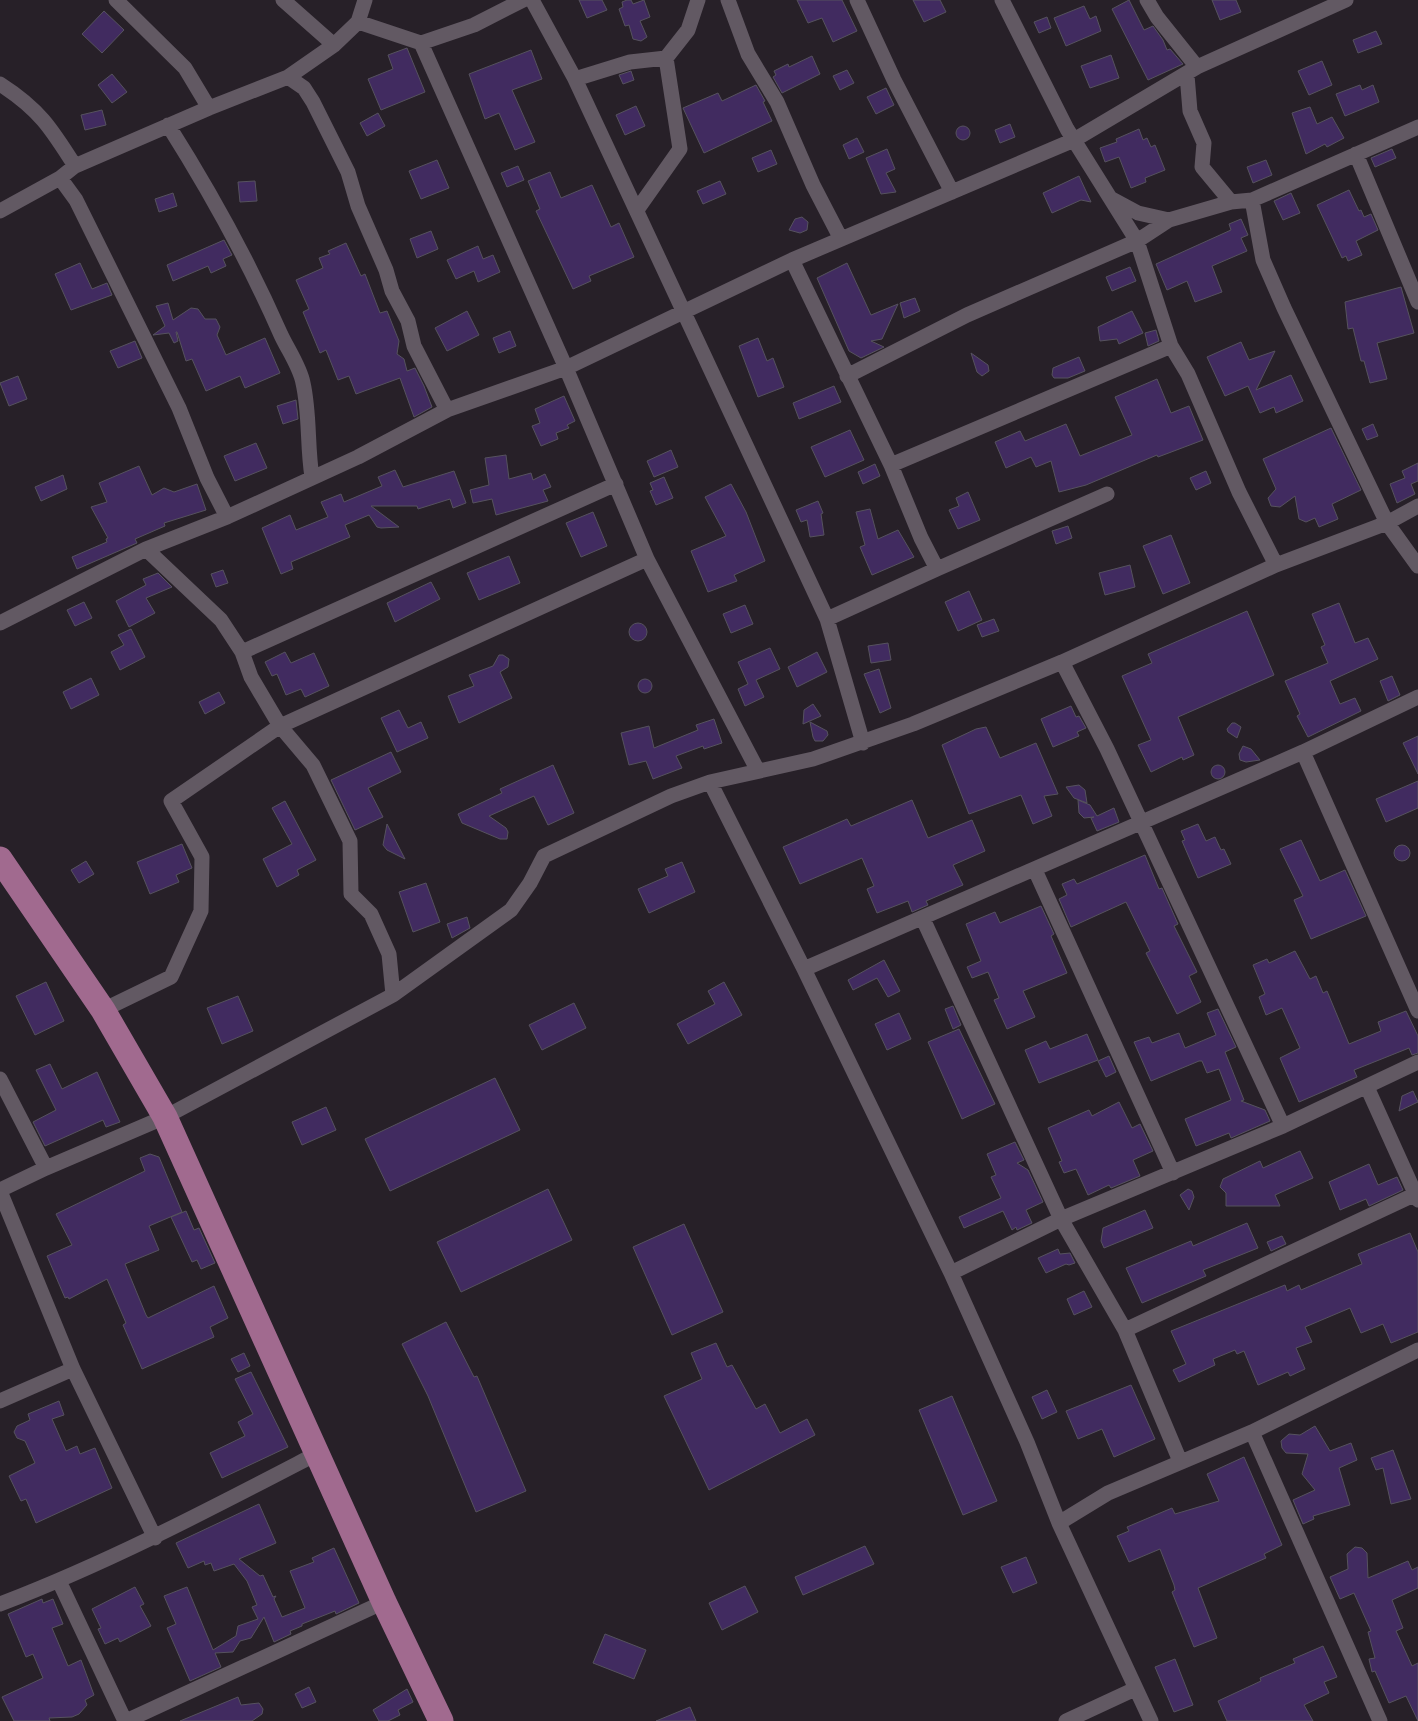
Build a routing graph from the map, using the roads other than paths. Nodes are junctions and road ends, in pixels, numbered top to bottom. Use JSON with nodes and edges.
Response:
{"nodes":[{"id":1,"x":116,"y":0,"type":"edge"},
{"id":2,"x":284,"y":0,"type":"edge"},
{"id":3,"x":365,"y":0,"type":"edge"},
{"id":4,"x":522,"y":0,"type":"edge"},
{"id":5,"x":532,"y":0,"type":"edge"},
{"id":6,"x":698,"y":0,"type":"edge"},
{"id":7,"x":728,"y":0,"type":"edge"},
{"id":8,"x":858,"y":0,"type":"edge"},
{"id":9,"x":1002,"y":0,"type":"edge"},
{"id":10,"x":1147,"y":0,"type":"edge"},
{"id":11,"x":1346,"y":0,"type":"edge"},
{"id":12,"x":1312,"y":7,"type":"edge"},
{"id":13,"x":358,"y":22,"type":"junction"},
{"id":14,"x":421,"y":42,"type":"junction"},
{"id":15,"x":334,"y":45,"type":"junction"},
{"id":16,"x":666,"y":58,"type":"junction"},
{"id":17,"x":1192,"y":71,"type":"junction"},
{"id":18,"x":288,"y":77,"type":"junction"},
{"id":19,"x":575,"y":79,"type":"junction"},
{"id":20,"x":0,"y":84,"type":"edge"},
{"id":21,"x":209,"y":108,"type":"junction"},
{"id":22,"x":168,"y":125,"type":"junction"},
{"id":23,"x":1418,"y":127,"type":"edge"},
{"id":24,"x":1074,"y":140,"type":"junction"},
{"id":25,"x":1356,"y":154,"type":"junction"},
{"id":26,"x":75,"y":166,"type":"junction"},
{"id":27,"x":60,"y":178,"type":"junction"},
{"id":28,"x":952,"y":192,"type":"junction"},
{"id":29,"x":1111,"y":198,"type":"junction"},
{"id":30,"x":1252,"y":200,"type":"junction"},
{"id":31,"x":1231,"y":202,"type":"junction"},
{"id":32,"x":637,"y":210,"type":"junction"},
{"id":33,"x":0,"y":211,"type":"edge"},
{"id":34,"x":1169,"y":220,"type":"junction"},
{"id":35,"x":841,"y":239,"type":"junction"},
{"id":36,"x":1137,"y":241,"type":"junction"},
{"id":37,"x":792,"y":260,"type":"junction"},
{"id":38,"x":1418,"y":302,"type":"edge"},
{"id":39,"x":684,"y":312,"type":"junction"},
{"id":40,"x":1171,"y":346,"type":"junction"},
{"id":41,"x":566,"y":368,"type":"junction"},
{"id":42,"x":847,"y":376,"type":"junction"},
{"id":43,"x":448,"y":410,"type":"junction"},
{"id":44,"x":891,"y":465,"type":"junction"},
{"id":45,"x":312,"y":477,"type":"junction"},
{"id":46,"x":616,"y":484,"type":"junction"},
{"id":47,"x":1107,"y":494,"type":"dead end"},
{"id":48,"x":1418,"y":506,"type":"edge"},
{"id":49,"x":227,"y":517,"type":"junction"},
{"id":50,"x":1387,"y":523,"type":"junction"},
{"id":51,"x":146,"y":549,"type":"junction"},
{"id":52,"x":647,"y":559,"type":"junction"},
{"id":53,"x":1276,"y":565,"type":"junction"},
{"id":54,"x":1418,"y":566,"type":"edge"},
{"id":55,"x":937,"y":569,"type":"junction"},
{"id":56,"x":827,"y":620,"type":"junction"},
{"id":57,"x":0,"y":623,"type":"edge"},
{"id":58,"x":242,"y":652,"type":"junction"},
{"id":59,"x":1062,"y":662,"type":"junction"},
{"id":60,"x":1418,"y":697,"type":"edge"},
{"id":61,"x":280,"y":726,"type":"junction"},
{"id":62,"x":863,"y":743,"type":"junction"},
{"id":63,"x":1303,"y":752,"type":"junction"},
{"id":64,"x":758,"y":770,"type":"junction"},
{"id":65,"x":710,"y":782,"type":"junction"},
{"id":66,"x":1141,"y":822,"type":"junction"},
{"id":67,"x":1,"y":862,"type":"edge"},
{"id":68,"x":1035,"y":870,"type":"junction"},
{"id":69,"x":923,"y":919,"type":"junction"},
{"id":70,"x":804,"y":969,"type":"junction"},
{"id":71,"x":394,"y":995,"type":"junction"},
{"id":72,"x":103,"y":1010,"type":"junction"},
{"id":73,"x":1418,"y":1011,"type":"edge"},
{"id":74,"x":1418,"y":1062,"type":"edge"},
{"id":75,"x":0,"y":1080,"type":"edge"},
{"id":76,"x":1366,"y":1087,"type":"junction"},
{"id":77,"x":165,"y":1117,"type":"junction"},
{"id":78,"x":1283,"y":1126,"type":"junction"},
{"id":79,"x":46,"y":1168,"type":"junction"},
{"id":80,"x":1173,"y":1173,"type":"junction"},
{"id":81,"x":0,"y":1191,"type":"edge"},
{"id":82,"x":1417,"y":1196,"type":"edge"},
{"id":83,"x":1060,"y":1219,"type":"junction"},
{"id":84,"x":951,"y":1273,"type":"junction"},
{"id":85,"x":1125,"y":1330,"type":"junction"},
{"id":86,"x":1418,"y":1350,"type":"edge"},
{"id":87,"x":72,"y":1369,"type":"junction"},
{"id":88,"x":0,"y":1401,"type":"edge"},
{"id":89,"x":1252,"y":1432,"type":"junction"},
{"id":90,"x":318,"y":1453,"type":"junction"},
{"id":91,"x":1180,"y":1461,"type":"junction"},
{"id":92,"x":1059,"y":1523,"type":"junction"},
{"id":93,"x":154,"y":1538,"type":"junction"},
{"id":94,"x":60,"y":1581,"type":"junction"},
{"id":95,"x":384,"y":1602,"type":"junction"},
{"id":96,"x":0,"y":1604,"type":"edge"},
{"id":97,"x":1136,"y":1689,"type":"junction"},
{"id":98,"x":126,"y":1721,"type":"edge"},
{"id":99,"x":442,"y":1721,"type":"edge"},
{"id":100,"x":1066,"y":1721,"type":"edge"},
{"id":101,"x":1151,"y":1721,"type":"edge"},
{"id":102,"x":1380,"y":1721,"type":"edge"}],
"edges":[{"from":1,"to":21,"type":"street"},
{"from":2,"to":15,"type":"street"},
{"from":3,"to":13,"type":"street"},
{"from":4,"to":14,"type":"street"},
{"from":5,"to":19,"type":"street"},
{"from":6,"to":16,"type":"street"},
{"from":7,"to":35,"type":"street"},
{"from":8,"to":28,"type":"street"},
{"from":9,"to":24,"type":"street"},
{"from":10,"to":17,"type":"street"},
{"from":11,"to":12,"type":"street"},
{"from":12,"to":17,"type":"street"},
{"from":13,"to":14,"type":"street"},
{"from":13,"to":15,"type":"street"},
{"from":14,"to":41,"type":"street"},
{"from":15,"to":18,"type":"street"},
{"from":16,"to":19,"type":"street"},
{"from":16,"to":32,"type":"street"},
{"from":17,"to":24,"type":"street"},
{"from":17,"to":31,"type":"street"},
{"from":18,"to":21,"type":"street"},
{"from":18,"to":43,"type":"street"},
{"from":19,"to":32,"type":"street"},
{"from":20,"to":26,"type":"street"},
{"from":21,"to":22,"type":"street"},
{"from":22,"to":26,"type":"street"},
{"from":22,"to":45,"type":"street"},
{"from":23,"to":25,"type":"street"},
{"from":24,"to":28,"type":"street"},
{"from":24,"to":29,"type":"street"},
{"from":25,"to":30,"type":"street"},
{"from":25,"to":38,"type":"street"},
{"from":26,"to":27,"type":"street"},
{"from":27,"to":33,"type":"street"},
{"from":27,"to":49,"type":"street"},
{"from":28,"to":35,"type":"street"},
{"from":29,"to":34,"type":"street"},
{"from":29,"to":36,"type":"street"},
{"from":30,"to":31,"type":"street"},
{"from":30,"to":50,"type":"street"},
{"from":31,"to":34,"type":"street"},
{"from":32,"to":39,"type":"street"},
{"from":34,"to":36,"type":"street"},
{"from":35,"to":37,"type":"street"},
{"from":36,"to":40,"type":"street"},
{"from":36,"to":42,"type":"street"},
{"from":37,"to":39,"type":"street"},
{"from":37,"to":42,"type":"street"},
{"from":39,"to":41,"type":"street"},
{"from":39,"to":56,"type":"street"},
{"from":40,"to":44,"type":"street"},
{"from":40,"to":53,"type":"street"},
{"from":41,"to":43,"type":"street"},
{"from":41,"to":46,"type":"street"},
{"from":42,"to":44,"type":"street"},
{"from":43,"to":45,"type":"street"},
{"from":44,"to":55,"type":"street"},
{"from":45,"to":49,"type":"street"},
{"from":46,"to":52,"type":"street"},
{"from":46,"to":58,"type":"street"},
{"from":47,"to":55,"type":"street"},
{"from":48,"to":50,"type":"street"},
{"from":49,"to":51,"type":"street"},
{"from":50,"to":53,"type":"street"},
{"from":50,"to":54,"type":"street"},
{"from":51,"to":57,"type":"street"},
{"from":51,"to":58,"type":"street"},
{"from":52,"to":61,"type":"street"},
{"from":52,"to":64,"type":"street"},
{"from":53,"to":59,"type":"street"},
{"from":55,"to":56,"type":"street"},
{"from":56,"to":62,"type":"street"},
{"from":58,"to":61,"type":"street"},
{"from":59,"to":62,"type":"street"},
{"from":59,"to":66,"type":"street"},
{"from":60,"to":63,"type":"street"},
{"from":61,"to":71,"type":"street"},
{"from":61,"to":72,"type":"street"},
{"from":62,"to":64,"type":"street"},
{"from":63,"to":66,"type":"street"},
{"from":63,"to":73,"type":"street"},
{"from":64,"to":65,"type":"street"},
{"from":65,"to":70,"type":"street"},
{"from":65,"to":71,"type":"street"},
{"from":66,"to":68,"type":"street"},
{"from":66,"to":78,"type":"street"},
{"from":67,"to":72,"type":"highway"},
{"from":68,"to":69,"type":"street"},
{"from":68,"to":80,"type":"street"},
{"from":69,"to":70,"type":"street"},
{"from":69,"to":83,"type":"street"},
{"from":70,"to":84,"type":"street"},
{"from":71,"to":77,"type":"street"},
{"from":72,"to":77,"type":"highway"},
{"from":74,"to":76,"type":"street"},
{"from":75,"to":79,"type":"street"},
{"from":76,"to":78,"type":"street"},
{"from":76,"to":82,"type":"street"},
{"from":77,"to":79,"type":"street"},
{"from":77,"to":90,"type":"highway"},
{"from":78,"to":80,"type":"street"},
{"from":79,"to":81,"type":"street"},
{"from":80,"to":83,"type":"street"},
{"from":81,"to":87,"type":"street"},
{"from":82,"to":85,"type":"street"},
{"from":83,"to":84,"type":"street"},
{"from":83,"to":85,"type":"street"},
{"from":84,"to":92,"type":"street"},
{"from":85,"to":91,"type":"street"},
{"from":86,"to":89,"type":"street"},
{"from":87,"to":88,"type":"street"},
{"from":87,"to":93,"type":"street"},
{"from":89,"to":91,"type":"street"},
{"from":89,"to":102,"type":"street"},
{"from":90,"to":93,"type":"street"},
{"from":90,"to":95,"type":"highway"},
{"from":91,"to":92,"type":"street"},
{"from":92,"to":97,"type":"street"},
{"from":93,"to":94,"type":"street"},
{"from":94,"to":96,"type":"street"},
{"from":94,"to":98,"type":"street"},
{"from":95,"to":98,"type":"street"},
{"from":95,"to":99,"type":"highway"},
{"from":97,"to":100,"type":"street"},
{"from":97,"to":101,"type":"street"}]}
